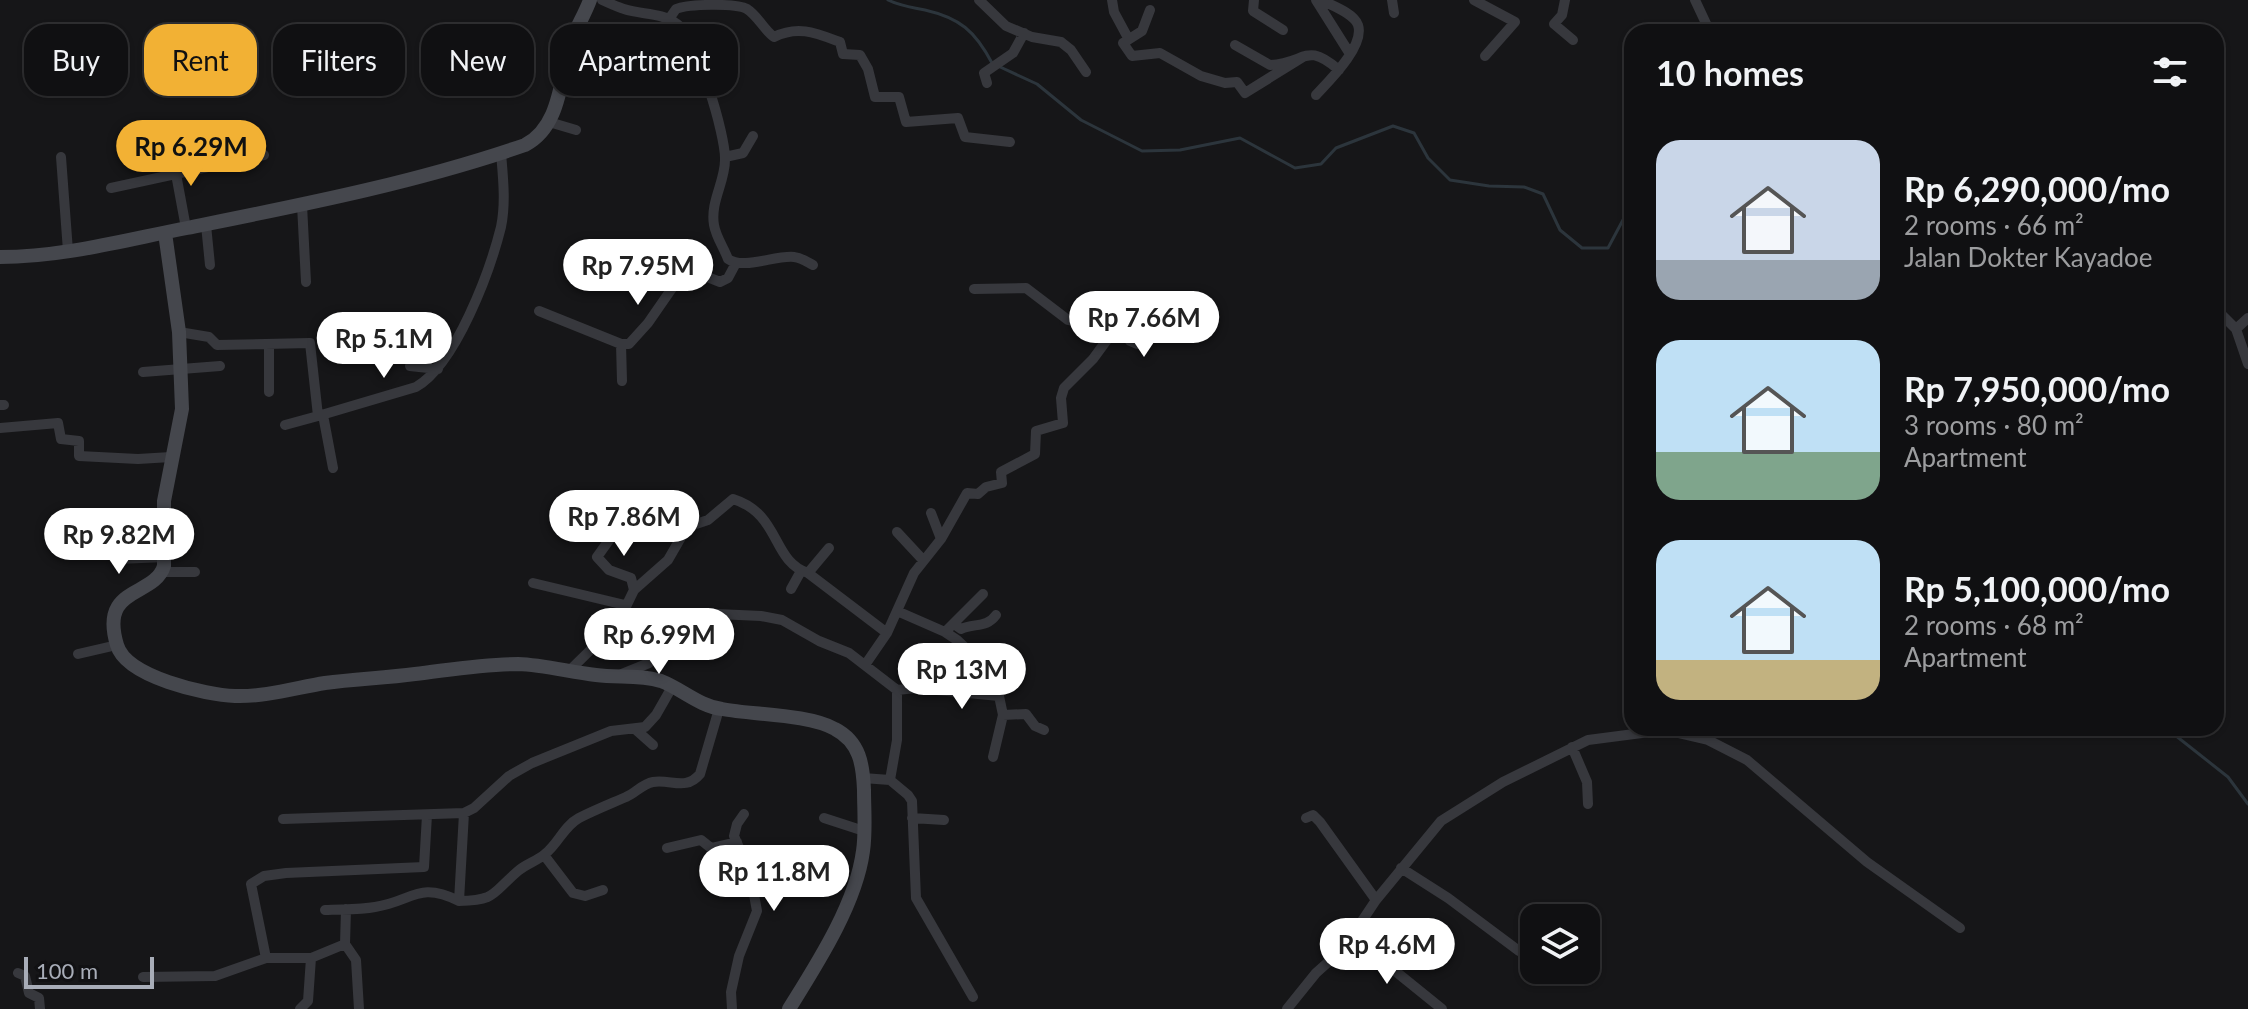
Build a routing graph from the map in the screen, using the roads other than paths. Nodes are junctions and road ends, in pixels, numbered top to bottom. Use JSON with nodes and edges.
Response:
{"nodes":[{"id":1,"x":590,"y":0,"type":"edge"},
{"id":2,"x":602,"y":0,"type":"edge"},
{"id":3,"x":979,"y":0,"type":"edge"},
{"id":4,"x":1112,"y":0,"type":"edge"},
{"id":5,"x":1254,"y":0,"type":"edge"},
{"id":6,"x":1319,"y":0,"type":"edge"},
{"id":7,"x":1392,"y":0,"type":"edge"},
{"id":8,"x":1474,"y":0,"type":"edge"},
{"id":9,"x":1565,"y":0,"type":"edge"},
{"id":10,"x":1695,"y":0,"type":"edge"},
{"id":11,"x":1150,"y":10,"type":"dead end"},
{"id":12,"x":1394,"y":13,"type":"dead end"},
{"id":13,"x":669,"y":19,"type":"junction"},
{"id":14,"x":1706,"y":24,"type":"edge"},
{"id":15,"x":1283,"y":30,"type":"dead end"},
{"id":16,"x":1024,"y":33,"type":"junction"},
{"id":17,"x":1128,"y":38,"type":"junction"},
{"id":18,"x":1573,"y":40,"type":"dead end"},
{"id":19,"x":1235,"y":45,"type":"dead end"},
{"id":20,"x":1350,"y":54,"type":"junction"},
{"id":21,"x":1485,"y":56,"type":"dead end"},
{"id":22,"x":1303,"y":57,"type":"junction"},
{"id":23,"x":1339,"y":70,"type":"junction"},
{"id":24,"x":1086,"y":72,"type":"dead end"},
{"id":25,"x":987,"y":83,"type":"dead end"},
{"id":26,"x":1316,"y":95,"type":"dead end"},
{"id":27,"x":549,"y":122,"type":"junction"},
{"id":28,"x":576,"y":130,"type":"dead end"},
{"id":29,"x":753,"y":136,"type":"dead end"},
{"id":30,"x":1010,"y":142,"type":"dead end"},
{"id":31,"x":501,"y":153,"type":"junction"},
{"id":32,"x":264,"y":155,"type":"dead end"},
{"id":33,"x":61,"y":157,"type":"dead end"},
{"id":34,"x":725,"y":157,"type":"junction"},
{"id":35,"x":176,"y":174,"type":"junction"},
{"id":36,"x":111,"y":188,"type":"dead end"},
{"id":37,"x":302,"y":205,"type":"junction"},
{"id":38,"x":206,"y":225,"type":"junction"},
{"id":39,"x":186,"y":228,"type":"junction"},
{"id":40,"x":165,"y":233,"type":"junction"},
{"id":41,"x":68,"y":251,"type":"junction"},
{"id":42,"x":0,"y":257,"type":"edge"},
{"id":43,"x":736,"y":263,"type":"junction"},
{"id":44,"x":210,"y":265,"type":"dead end"},
{"id":45,"x":813,"y":265,"type":"dead end"},
{"id":46,"x":306,"y":282,"type":"dead end"},
{"id":47,"x":974,"y":289,"type":"dead end"},
{"id":48,"x":539,"y":311,"type":"dead end"},
{"id":49,"x":2224,"y":317,"type":"edge"},
{"id":50,"x":2248,"y":318,"type":"edge"},
{"id":51,"x":2236,"y":329,"type":"junction"},
{"id":52,"x":1116,"y":331,"type":"junction"},
{"id":53,"x":179,"y":332,"type":"junction"},
{"id":54,"x":1182,"y":333,"type":"dead end"},
{"id":55,"x":269,"y":344,"type":"junction"},
{"id":56,"x":621,"y":344,"type":"junction"},
{"id":57,"x":2248,"y":362,"type":"edge"},
{"id":58,"x":220,"y":366,"type":"dead end"},
{"id":59,"x":410,"y":366,"type":"dead end"},
{"id":60,"x":181,"y":369,"type":"junction"},
{"id":61,"x":438,"y":369,"type":"junction"},
{"id":62,"x":143,"y":372,"type":"dead end"},
{"id":63,"x":622,"y":381,"type":"dead end"},
{"id":64,"x":269,"y":392,"type":"dead end"},
{"id":65,"x":320,"y":415,"type":"junction"},
{"id":66,"x":285,"y":425,"type":"dead end"},
{"id":67,"x":0,"y":428,"type":"edge"},
{"id":68,"x":171,"y":457,"type":"junction"},
{"id":69,"x":333,"y":468,"type":"dead end"},
{"id":70,"x":931,"y":513,"type":"dead end"},
{"id":71,"x":608,"y":526,"type":"dead end"},
{"id":72,"x":897,"y":532,"type":"dead end"},
{"id":73,"x":113,"y":536,"type":"dead end"},
{"id":74,"x":941,"y":539,"type":"junction"},
{"id":75,"x":829,"y":548,"type":"dead end"},
{"id":76,"x":923,"y":560,"type":"junction"},
{"id":77,"x":163,"y":564,"type":"junction"},
{"id":78,"x":195,"y":572,"type":"dead end"},
{"id":79,"x":804,"y":572,"type":"junction"},
{"id":80,"x":533,"y":583,"type":"dead end"},
{"id":81,"x":791,"y":589,"type":"dead end"},
{"id":82,"x":634,"y":590,"type":"junction"},
{"id":83,"x":983,"y":594,"type":"dead end"},
{"id":84,"x":625,"y":605,"type":"junction"},
{"id":85,"x":897,"y":611,"type":"junction"},
{"id":86,"x":695,"y":613,"type":"dead end"},
{"id":87,"x":996,"y":615,"type":"dead end"},
{"id":88,"x":954,"y":624,"type":"junction"},
{"id":89,"x":945,"y":632,"type":"junction"},
{"id":90,"x":887,"y":633,"type":"junction"},
{"id":91,"x":675,"y":641,"type":"dead end"},
{"id":92,"x":117,"y":645,"type":"junction"},
{"id":93,"x":78,"y":654,"type":"dead end"},
{"id":94,"x":865,"y":665,"type":"junction"},
{"id":95,"x":570,"y":670,"type":"junction"},
{"id":96,"x":620,"y":674,"type":"junction"},
{"id":97,"x":672,"y":687,"type":"junction"},
{"id":98,"x":897,"y":690,"type":"junction"},
{"id":99,"x":999,"y":696,"type":"junction"},
{"id":100,"x":719,"y":709,"type":"junction"},
{"id":101,"x":1003,"y":715,"type":"junction"},
{"id":102,"x":635,"y":729,"type":"junction"},
{"id":103,"x":1044,"y":730,"type":"dead end"},
{"id":104,"x":1624,"y":734,"type":"edge"},
{"id":105,"x":1691,"y":736,"type":"edge"},
{"id":106,"x":653,"y":745,"type":"dead end"},
{"id":107,"x":1572,"y":747,"type":"junction"},
{"id":108,"x":993,"y":757,"type":"dead end"},
{"id":109,"x":863,"y":778,"type":"junction"},
{"id":110,"x":890,"y":780,"type":"junction"},
{"id":111,"x":1588,"y":804,"type":"dead end"},
{"id":112,"x":464,"y":813,"type":"junction"},
{"id":113,"x":744,"y":814,"type":"dead end"},
{"id":114,"x":427,"y":815,"type":"junction"},
{"id":115,"x":824,"y":818,"type":"dead end"},
{"id":116,"x":912,"y":818,"type":"junction"},
{"id":117,"x":1306,"y":818,"type":"dead end"},
{"id":118,"x":283,"y":819,"type":"dead end"},
{"id":119,"x":944,"y":820,"type":"dead end"},
{"id":120,"x":864,"y":831,"type":"junction"},
{"id":121,"x":737,"y":842,"type":"junction"},
{"id":122,"x":667,"y":848,"type":"dead end"},
{"id":123,"x":544,"y":855,"type":"junction"},
{"id":124,"x":1401,"y":868,"type":"junction"},
{"id":125,"x":603,"y":890,"type":"dead end"},
{"id":126,"x":1376,"y":900,"type":"junction"},
{"id":127,"x":459,"y":901,"type":"junction"},
{"id":128,"x":346,"y":909,"type":"junction"},
{"id":129,"x":325,"y":910,"type":"dead end"},
{"id":130,"x":1960,"y":928,"type":"dead end"},
{"id":131,"x":1353,"y":937,"type":"junction"},
{"id":132,"x":345,"y":944,"type":"junction"},
{"id":133,"x":1519,"y":951,"type":"dead end"},
{"id":134,"x":266,"y":958,"type":"junction"},
{"id":135,"x":311,"y":958,"type":"junction"},
{"id":136,"x":18,"y":973,"type":"dead end"},
{"id":137,"x":143,"y":977,"type":"dead end"},
{"id":138,"x":973,"y":997,"type":"dead end"},
{"id":139,"x":40,"y":1009,"type":"edge"},
{"id":140,"x":300,"y":1009,"type":"edge"},
{"id":141,"x":359,"y":1009,"type":"edge"},
{"id":142,"x":732,"y":1009,"type":"edge"},
{"id":143,"x":789,"y":1009,"type":"edge"},
{"id":144,"x":1287,"y":1009,"type":"edge"},
{"id":145,"x":1442,"y":1009,"type":"edge"}],
"edges":[{"from":1,"to":27,"type":"street"},
{"from":2,"to":13,"type":"street"},
{"from":3,"to":16,"type":"street"},
{"from":4,"to":17,"type":"street"},
{"from":5,"to":15,"type":"street"},
{"from":6,"to":20,"type":"street"},
{"from":6,"to":20,"type":"street"},
{"from":7,"to":12,"type":"street"},
{"from":8,"to":21,"type":"street"},
{"from":9,"to":18,"type":"street"},
{"from":10,"to":14,"type":"street"},
{"from":11,"to":17,"type":"street"},
{"from":13,"to":30,"type":"street"},
{"from":13,"to":34,"type":"street"},
{"from":16,"to":24,"type":"street"},
{"from":16,"to":25,"type":"street"},
{"from":17,"to":22,"type":"street"},
{"from":19,"to":22,"type":"street"},
{"from":20,"to":23,"type":"street"},
{"from":22,"to":23,"type":"street"},
{"from":23,"to":26,"type":"street"},
{"from":27,"to":28,"type":"street"},
{"from":27,"to":31,"type":"street"},
{"from":29,"to":34,"type":"street"},
{"from":31,"to":37,"type":"street"},
{"from":31,"to":61,"type":"street"},
{"from":32,"to":35,"type":"street"},
{"from":33,"to":41,"type":"street"},
{"from":34,"to":43,"type":"street"},
{"from":35,"to":36,"type":"street"},
{"from":35,"to":39,"type":"street"},
{"from":37,"to":38,"type":"street"},
{"from":37,"to":46,"type":"street"},
{"from":38,"to":39,"type":"street"},
{"from":38,"to":44,"type":"street"},
{"from":39,"to":40,"type":"street"},
{"from":40,"to":41,"type":"street"},
{"from":40,"to":53,"type":"street"},
{"from":41,"to":42,"type":"street"},
{"from":43,"to":45,"type":"street"},
{"from":43,"to":56,"type":"street"},
{"from":47,"to":52,"type":"street"},
{"from":48,"to":56,"type":"street"},
{"from":49,"to":51,"type":"street"},
{"from":50,"to":51,"type":"street"},
{"from":51,"to":57,"type":"street"},
{"from":52,"to":54,"type":"street"},
{"from":52,"to":74,"type":"street"},
{"from":53,"to":55,"type":"street"},
{"from":53,"to":60,"type":"street"},
{"from":55,"to":64,"type":"street"},
{"from":55,"to":65,"type":"street"},
{"from":56,"to":63,"type":"street"},
{"from":58,"to":60,"type":"street"},
{"from":59,"to":61,"type":"street"},
{"from":60,"to":62,"type":"street"},
{"from":60,"to":68,"type":"street"},
{"from":61,"to":65,"type":"street"},
{"from":65,"to":66,"type":"street"},
{"from":65,"to":69,"type":"street"},
{"from":67,"to":68,"type":"street"},
{"from":68,"to":77,"type":"street"},
{"from":70,"to":74,"type":"street"},
{"from":71,"to":82,"type":"street"},
{"from":72,"to":76,"type":"street"},
{"from":73,"to":77,"type":"street"},
{"from":74,"to":76,"type":"street"},
{"from":75,"to":79,"type":"street"},
{"from":76,"to":85,"type":"street"},
{"from":77,"to":78,"type":"street"},
{"from":77,"to":92,"type":"street"},
{"from":79,"to":81,"type":"street"},
{"from":79,"to":82,"type":"street"},
{"from":79,"to":90,"type":"street"},
{"from":80,"to":84,"type":"street"},
{"from":82,"to":84,"type":"street"},
{"from":83,"to":88,"type":"street"},
{"from":84,"to":95,"type":"street"},
{"from":85,"to":89,"type":"street"},
{"from":85,"to":90,"type":"street"},
{"from":86,"to":94,"type":"street"},
{"from":87,"to":88,"type":"street"},
{"from":88,"to":89,"type":"street"},
{"from":89,"to":99,"type":"street"},
{"from":90,"to":94,"type":"street"},
{"from":91,"to":96,"type":"street"},
{"from":92,"to":93,"type":"street"},
{"from":92,"to":95,"type":"street"},
{"from":94,"to":98,"type":"street"},
{"from":95,"to":96,"type":"street"},
{"from":96,"to":97,"type":"street"},
{"from":97,"to":100,"type":"street"},
{"from":97,"to":102,"type":"street"},
{"from":98,"to":99,"type":"street"},
{"from":98,"to":110,"type":"street"},
{"from":99,"to":101,"type":"street"},
{"from":100,"to":109,"type":"street"},
{"from":100,"to":123,"type":"street"},
{"from":101,"to":103,"type":"street"},
{"from":101,"to":108,"type":"street"},
{"from":102,"to":106,"type":"street"},
{"from":102,"to":112,"type":"street"},
{"from":104,"to":107,"type":"street"},
{"from":105,"to":130,"type":"street"},
{"from":107,"to":111,"type":"street"},
{"from":107,"to":124,"type":"street"},
{"from":109,"to":110,"type":"street"},
{"from":109,"to":120,"type":"street"},
{"from":110,"to":116,"type":"street"},
{"from":112,"to":114,"type":"street"},
{"from":112,"to":127,"type":"street"},
{"from":113,"to":121,"type":"street"},
{"from":114,"to":118,"type":"street"},
{"from":114,"to":134,"type":"street"},
{"from":115,"to":120,"type":"street"},
{"from":116,"to":119,"type":"street"},
{"from":116,"to":138,"type":"street"},
{"from":117,"to":126,"type":"street"},
{"from":120,"to":143,"type":"street"},
{"from":121,"to":122,"type":"street"},
{"from":121,"to":142,"type":"street"},
{"from":123,"to":125,"type":"street"},
{"from":123,"to":127,"type":"street"},
{"from":124,"to":126,"type":"street"},
{"from":124,"to":133,"type":"street"},
{"from":126,"to":131,"type":"street"},
{"from":127,"to":128,"type":"street"},
{"from":128,"to":129,"type":"street"},
{"from":128,"to":132,"type":"street"},
{"from":131,"to":144,"type":"street"},
{"from":131,"to":145,"type":"street"},
{"from":132,"to":135,"type":"street"},
{"from":132,"to":141,"type":"street"},
{"from":134,"to":135,"type":"street"},
{"from":134,"to":137,"type":"street"},
{"from":135,"to":140,"type":"street"},
{"from":136,"to":139,"type":"street"}]}
